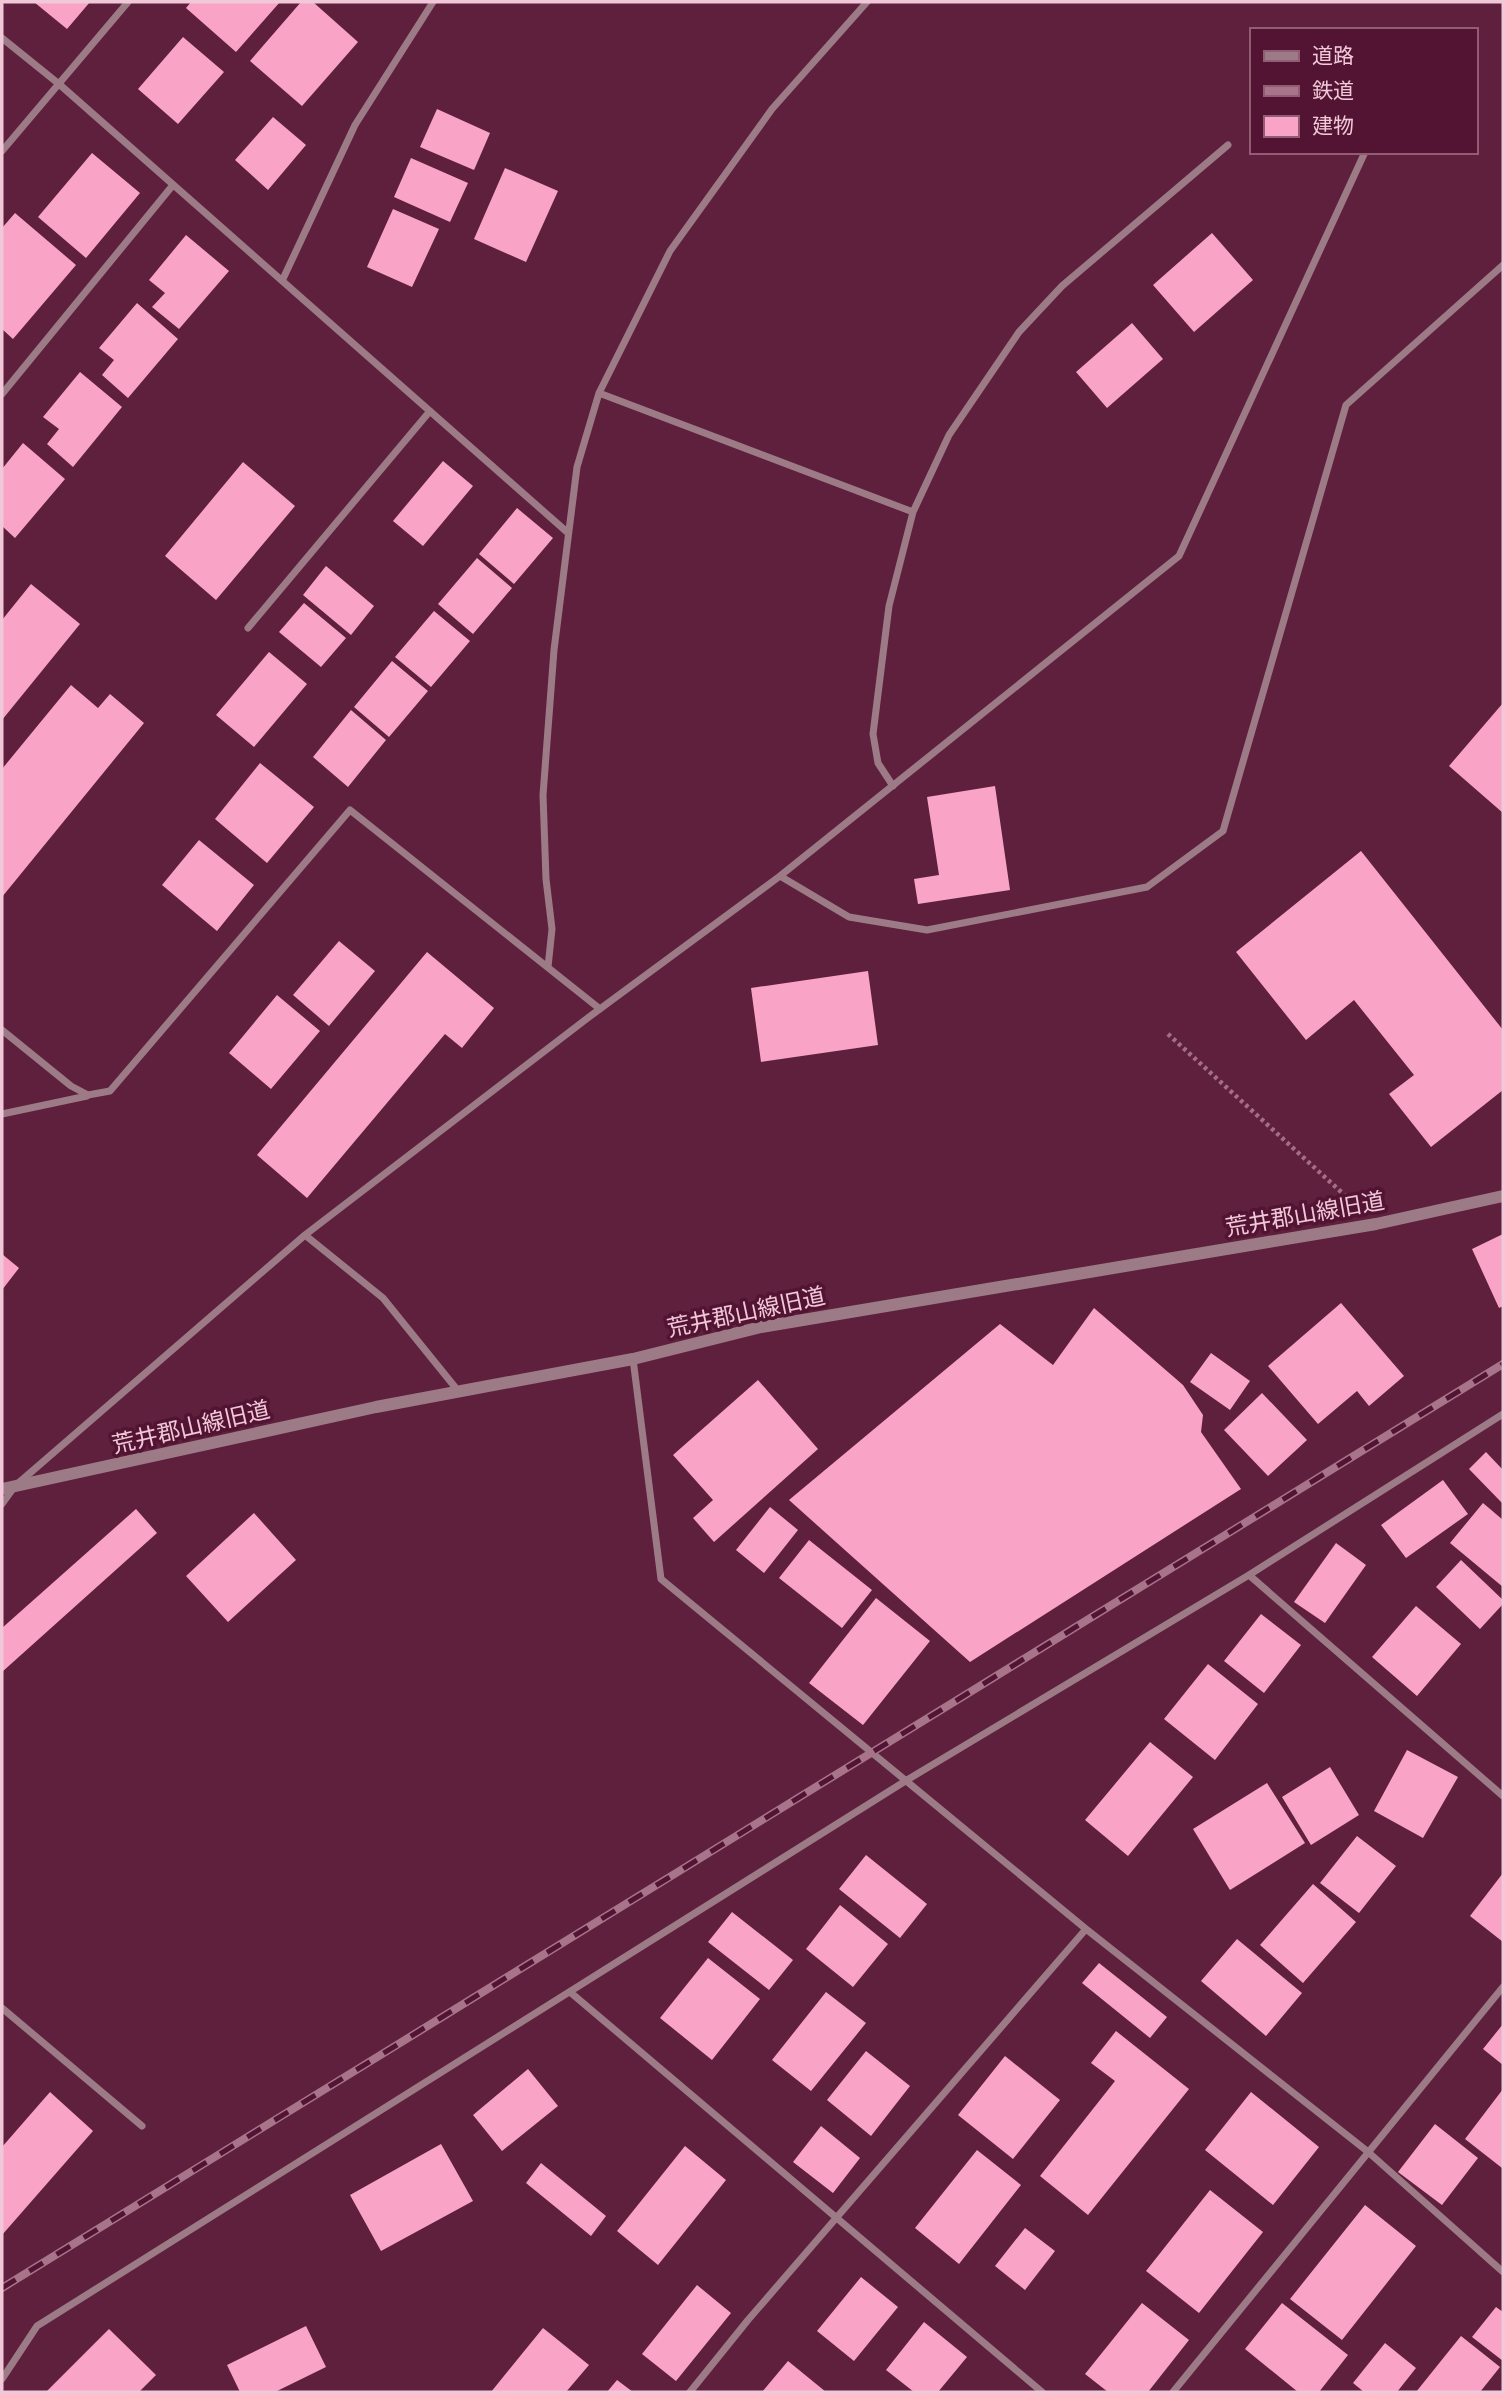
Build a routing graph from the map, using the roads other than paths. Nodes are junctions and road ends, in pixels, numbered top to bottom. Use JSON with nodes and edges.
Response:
{"nodes":[{"id":1,"x":128,"y":2,"type":"edge"},
{"id":2,"x":433,"y":2,"type":"edge"},
{"id":3,"x":867,"y":2,"type":"edge"},
{"id":4,"x":2,"y":38,"type":"edge"},
{"id":5,"x":59,"y":84,"type":"junction"},
{"id":6,"x":1228,"y":145,"type":"dead end"},
{"id":7,"x":2,"y":151,"type":"edge"},
{"id":8,"x":1364,"y":154,"type":"edge"},
{"id":9,"x":173,"y":185,"type":"junction"},
{"id":10,"x":1503,"y":265,"type":"edge"},
{"id":11,"x":282,"y":281,"type":"junction"},
{"id":12,"x":599,"y":393,"type":"junction"},
{"id":13,"x":2,"y":394,"type":"edge"},
{"id":14,"x":430,"y":411,"type":"junction"},
{"id":15,"x":912,"y":512,"type":"junction"},
{"id":16,"x":567,"y":532,"type":"junction"},
{"id":17,"x":248,"y":628,"type":"dead end"},
{"id":18,"x":892,"y":786,"type":"junction"},
{"id":19,"x":780,"y":876,"type":"junction"},
{"id":20,"x":548,"y":967,"type":"junction"},
{"id":21,"x":600,"y":1009,"type":"junction"},
{"id":22,"x":2,"y":1030,"type":"edge"},
{"id":23,"x":88,"y":1095,"type":"junction"},
{"id":24,"x":2,"y":1114,"type":"edge"},
{"id":25,"x":1503,"y":1196,"type":"edge"},
{"id":26,"x":305,"y":1235,"type":"junction"},
{"id":27,"x":633,"y":1359,"type":"junction"},
{"id":28,"x":459,"y":1392,"type":"junction"},
{"id":29,"x":1503,"y":1414,"type":"edge"},
{"id":30,"x":8,"y":1488,"type":"edge"},
{"id":31,"x":2,"y":1504,"type":"edge"},
{"id":32,"x":1249,"y":1575,"type":"junction"},
{"id":33,"x":907,"y":1780,"type":"junction"},
{"id":34,"x":1503,"y":1796,"type":"edge"},
{"id":35,"x":1086,"y":1929,"type":"junction"},
{"id":36,"x":1503,"y":1987,"type":"edge"},
{"id":37,"x":570,"y":1992,"type":"junction"},
{"id":38,"x":2,"y":2008,"type":"edge"},
{"id":39,"x":142,"y":2126,"type":"dead end"},
{"id":40,"x":1367,"y":2151,"type":"junction"},
{"id":41,"x":836,"y":2220,"type":"junction"},
{"id":42,"x":1503,"y":2272,"type":"edge"},
{"id":43,"x":2,"y":2379,"type":"edge"},
{"id":44,"x":690,"y":2392,"type":"edge"},
{"id":45,"x":1042,"y":2392,"type":"edge"},
{"id":46,"x":1173,"y":2392,"type":"edge"}],
"edges":[{"from":1,"to":5,"type":"street"},
{"from":2,"to":11,"type":"street"},
{"from":3,"to":12,"type":"street"},
{"from":4,"to":5,"type":"street"},
{"from":5,"to":7,"type":"street"},
{"from":5,"to":9,"type":"street"},
{"from":6,"to":15,"type":"street"},
{"from":8,"to":18,"type":"street"},
{"from":9,"to":11,"type":"street"},
{"from":9,"to":13,"type":"street"},
{"from":10,"to":19,"type":"street"},
{"from":11,"to":14,"type":"street"},
{"from":12,"to":15,"type":"street"},
{"from":12,"to":16,"type":"street"},
{"from":14,"to":16,"type":"street"},
{"from":14,"to":17,"type":"street"},
{"from":15,"to":18,"type":"street"},
{"from":16,"to":20,"type":"street"},
{"from":18,"to":19,"type":"street"},
{"from":19,"to":21,"type":"street"},
{"from":20,"to":21,"type":"street"},
{"from":20,"to":23,"type":"street"},
{"from":21,"to":26,"type":"street"},
{"from":22,"to":23,"type":"street"},
{"from":23,"to":24,"type":"street"},
{"from":25,"to":27,"type":"street","name":"荒井郡山線旧道"},
{"from":26,"to":28,"type":"street"},
{"from":26,"to":30,"type":"street"},
{"from":27,"to":28,"type":"street","name":"荒井郡山線旧道"},
{"from":27,"to":33,"type":"street"},
{"from":28,"to":30,"type":"street","name":"荒井郡山線旧道"},
{"from":29,"to":32,"type":"street"},
{"from":30,"to":31,"type":"street"},
{"from":32,"to":33,"type":"street"},
{"from":32,"to":34,"type":"street"},
{"from":33,"to":35,"type":"street"},
{"from":33,"to":37,"type":"street"},
{"from":35,"to":40,"type":"street"},
{"from":35,"to":41,"type":"street"},
{"from":36,"to":40,"type":"street"},
{"from":37,"to":41,"type":"street"},
{"from":37,"to":43,"type":"street"},
{"from":38,"to":39,"type":"street"},
{"from":40,"to":42,"type":"street"},
{"from":40,"to":46,"type":"street"},
{"from":41,"to":44,"type":"street"},
{"from":41,"to":45,"type":"street"}]}
